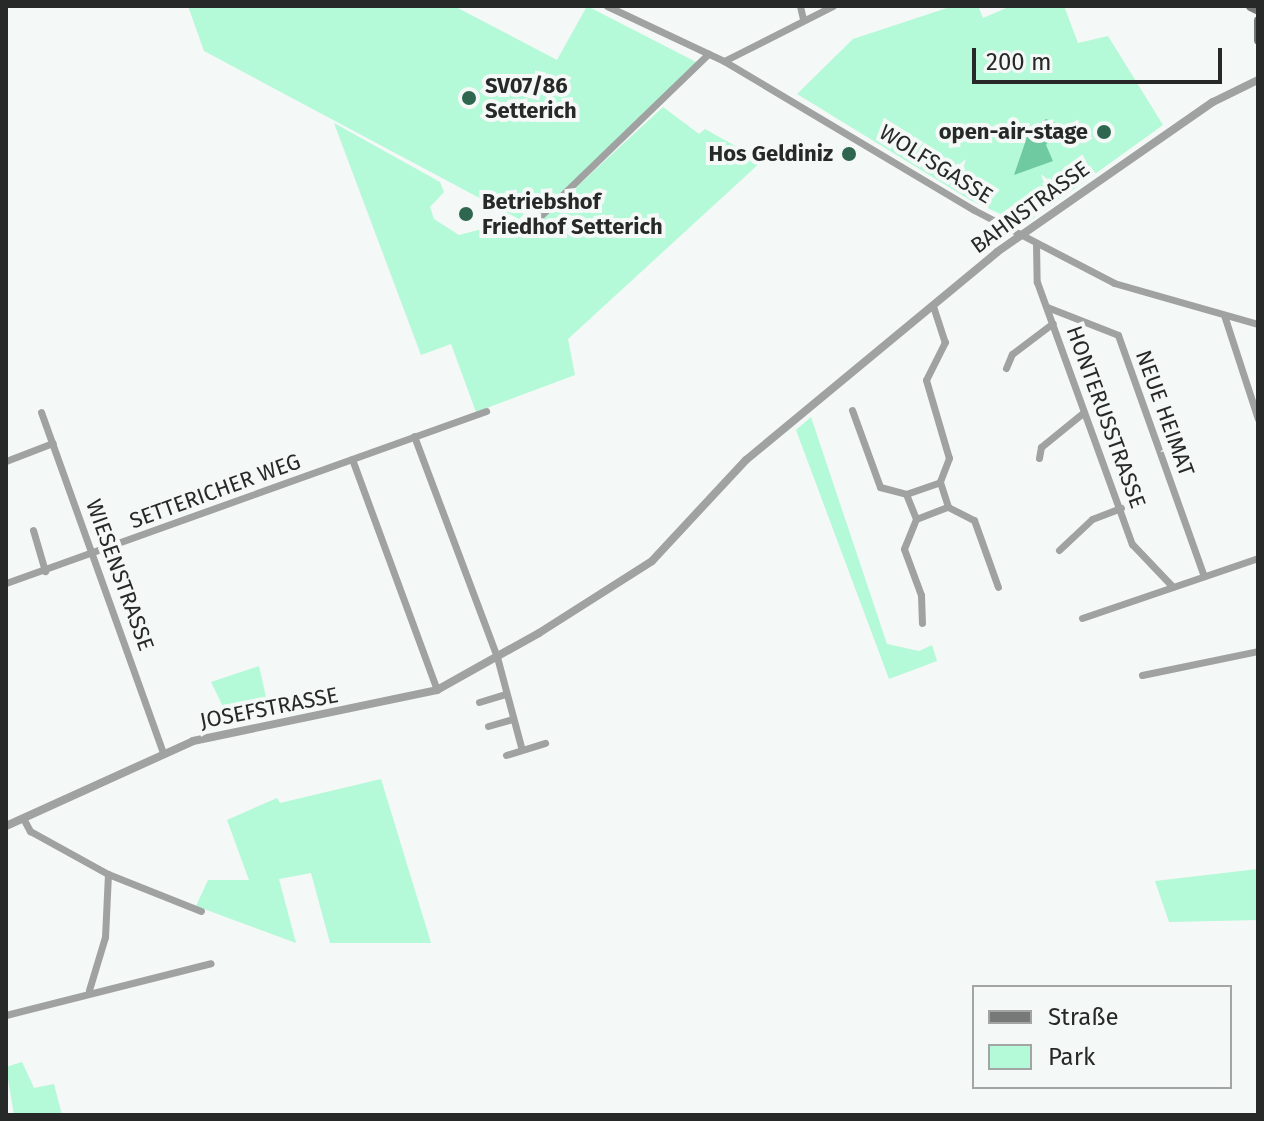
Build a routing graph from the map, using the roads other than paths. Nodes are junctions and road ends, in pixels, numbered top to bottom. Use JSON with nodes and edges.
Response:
{"nodes":[{"id":1,"x":607,"y":6,"type":"edge"},
{"id":2,"x":800,"y":6,"type":"edge"},
{"id":3,"x":833,"y":6,"type":"edge"},
{"id":4,"x":1250,"y":6,"type":"edge"},
{"id":5,"x":1258,"y":10,"type":"edge"},
{"id":6,"x":803,"y":19,"type":"junction"},
{"id":7,"x":1258,"y":20,"type":"edge"},
{"id":8,"x":1258,"y":40,"type":"edge"},
{"id":9,"x":708,"y":54,"type":"junction"},
{"id":10,"x":724,"y":61,"type":"junction"},
{"id":11,"x":1258,"y":80,"type":"edge"},
{"id":12,"x":530,"y":226,"type":"dead end"},
{"id":13,"x":1019,"y":235,"type":"junction"},
{"id":14,"x":1036,"y":243,"type":"junction"},
{"id":15,"x":933,"y":306,"type":"junction"},
{"id":16,"x":1047,"y":307,"type":"junction"},
{"id":17,"x":1224,"y":315,"type":"junction"},
{"id":18,"x":1053,"y":323,"type":"junction"},
{"id":19,"x":1258,"y":324,"type":"edge"},
{"id":20,"x":1006,"y":368,"type":"dead end"},
{"id":21,"x":852,"y":410,"type":"dead end"},
{"id":22,"x":486,"y":411,"type":"dead end"},
{"id":23,"x":41,"y":412,"type":"dead end"},
{"id":24,"x":1084,"y":412,"type":"junction"},
{"id":25,"x":1258,"y":419,"type":"edge"},
{"id":26,"x":414,"y":436,"type":"junction"},
{"id":27,"x":53,"y":443,"type":"junction"},
{"id":28,"x":1039,"y":458,"type":"dead end"},
{"id":29,"x":352,"y":459,"type":"junction"},
{"id":30,"x":6,"y":461,"type":"edge"},
{"id":31,"x":940,"y":482,"type":"junction"},
{"id":32,"x":906,"y":494,"type":"junction"},
{"id":33,"x":948,"y":507,"type":"junction"},
{"id":34,"x":1121,"y":508,"type":"junction"},
{"id":35,"x":916,"y":519,"type":"junction"},
{"id":36,"x":33,"y":530,"type":"dead end"},
{"id":37,"x":1059,"y":550,"type":"dead end"},
{"id":38,"x":93,"y":556,"type":"junction"},
{"id":39,"x":1258,"y":558,"type":"edge"},
{"id":40,"x":45,"y":571,"type":"junction"},
{"id":41,"x":1204,"y":576,"type":"junction"},
{"id":42,"x":6,"y":583,"type":"edge"},
{"id":43,"x":998,"y":587,"type":"dead end"},
{"id":44,"x":1173,"y":587,"type":"junction"},
{"id":45,"x":1082,"y":618,"type":"dead end"},
{"id":46,"x":922,"y":623,"type":"dead end"},
{"id":47,"x":539,"y":633,"type":"joint"},
{"id":48,"x":1258,"y":651,"type":"edge"},
{"id":49,"x":497,"y":657,"type":"junction"},
{"id":50,"x":1142,"y":675,"type":"dead end"},
{"id":51,"x":437,"y":690,"type":"junction"},
{"id":52,"x":506,"y":694,"type":"junction"},
{"id":53,"x":479,"y":702,"type":"dead end"},
{"id":54,"x":512,"y":719,"type":"junction"},
{"id":55,"x":488,"y":726,"type":"dead end"},
{"id":56,"x":545,"y":743,"type":"dead end"},
{"id":57,"x":522,"y":750,"type":"junction"},
{"id":58,"x":163,"y":752,"type":"junction"},
{"id":59,"x":506,"y":755,"type":"dead end"},
{"id":60,"x":23,"y":818,"type":"junction"},
{"id":61,"x":6,"y":826,"type":"edge"},
{"id":62,"x":108,"y":874,"type":"junction"},
{"id":63,"x":201,"y":911,"type":"dead end"},
{"id":64,"x":211,"y":963,"type":"dead end"},
{"id":65,"x":89,"y":990,"type":"junction"},
{"id":66,"x":6,"y":1015,"type":"edge"}],
"edges":[{"from":1,"to":9,"type":"street","name":"WOLFSGASSE"},
{"from":2,"to":6,"type":"street"},
{"from":3,"to":6,"type":"street"},
{"from":4,"to":5,"type":"main road"},
{"from":6,"to":10,"type":"street"},
{"from":7,"to":8,"type":"main road"},
{"from":9,"to":10,"type":"street","name":"WOLFSGASSE"},
{"from":9,"to":12,"type":"street"},
{"from":10,"to":13,"type":"street","name":"WOLFSGASSE"},
{"from":11,"to":13,"type":"street","name":"BAHNSTRASSE"},
{"from":13,"to":14,"type":"street","name":"WOLFSGASSE"},
{"from":13,"to":15,"type":"street","name":"BAHNSTRASSE"},
{"from":14,"to":16,"type":"street","name":"HONTERUSSTRASSE"},
{"from":14,"to":17,"type":"street","name":"WOLFSGASSE"},
{"from":15,"to":31,"type":"street"},
{"from":15,"to":47,"type":"street","name":"BAHNSTRASSE"},
{"from":16,"to":18,"type":"street","name":"HONTERUSSTRASSE"},
{"from":16,"to":41,"type":"street","name":"NEUE HEIMAT"},
{"from":17,"to":19,"type":"street","name":"WOLFSGASSE"},
{"from":17,"to":25,"type":"street"},
{"from":18,"to":20,"type":"street"},
{"from":18,"to":24,"type":"street","name":"HONTERUSSTRASSE"},
{"from":21,"to":32,"type":"street"},
{"from":22,"to":26,"type":"street","name":"SETTERICHER WEG"},
{"from":23,"to":27,"type":"street","name":"WIESENSTRASSE"},
{"from":24,"to":28,"type":"street"},
{"from":24,"to":34,"type":"street","name":"HONTERUSSTRASSE"},
{"from":26,"to":29,"type":"street","name":"SETTERICHER WEG"},
{"from":26,"to":49,"type":"street"},
{"from":27,"to":30,"type":"street"},
{"from":27,"to":38,"type":"street","name":"WIESENSTRASSE"},
{"from":29,"to":38,"type":"street","name":"SETTERICHER WEG"},
{"from":29,"to":51,"type":"street"},
{"from":31,"to":32,"type":"street"},
{"from":31,"to":33,"type":"street"},
{"from":32,"to":35,"type":"street"},
{"from":33,"to":35,"type":"street"},
{"from":33,"to":43,"type":"street"},
{"from":34,"to":37,"type":"street"},
{"from":34,"to":44,"type":"street","name":"HONTERUSSTRASSE"},
{"from":35,"to":46,"type":"street"},
{"from":36,"to":40,"type":"street"},
{"from":38,"to":40,"type":"street","name":"SETTERICHER WEG"},
{"from":38,"to":58,"type":"street","name":"WIESENSTRASSE"},
{"from":39,"to":41,"type":"street"},
{"from":40,"to":42,"type":"street","name":"SETTERICHER WEG"},
{"from":41,"to":44,"type":"street"},
{"from":44,"to":45,"type":"street"},
{"from":47,"to":49,"type":"street","name":"JOSEFSTRASSE"},
{"from":48,"to":50,"type":"street"},
{"from":49,"to":51,"type":"street","name":"JOSEFSTRASSE"},
{"from":49,"to":52,"type":"street"},
{"from":51,"to":58,"type":"street","name":"JOSEFSTRASSE"},
{"from":52,"to":53,"type":"street"},
{"from":52,"to":54,"type":"street"},
{"from":54,"to":55,"type":"street"},
{"from":54,"to":57,"type":"street"},
{"from":56,"to":57,"type":"street"},
{"from":57,"to":59,"type":"street"},
{"from":58,"to":60,"type":"street","name":"JOSEFSTRASSE"},
{"from":60,"to":61,"type":"street","name":"JOSEFSTRASSE"},
{"from":60,"to":62,"type":"street"},
{"from":62,"to":63,"type":"street"},
{"from":62,"to":65,"type":"street"},
{"from":64,"to":65,"type":"street"},
{"from":65,"to":66,"type":"street"}]}
